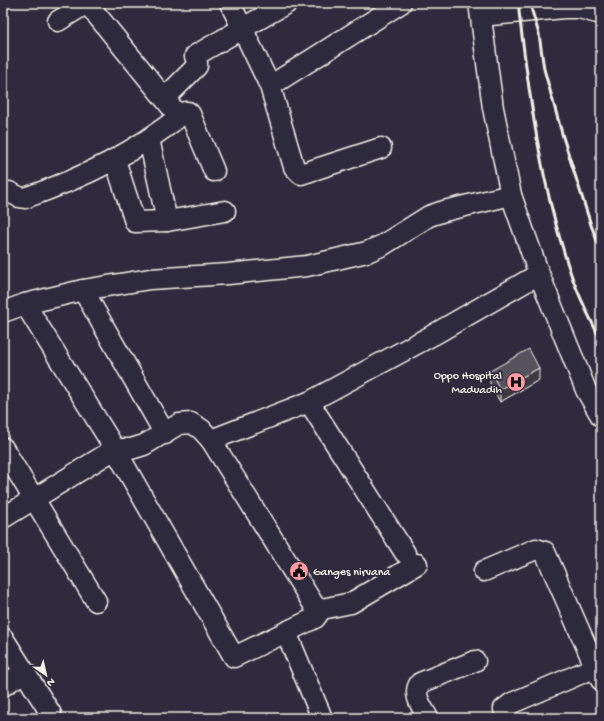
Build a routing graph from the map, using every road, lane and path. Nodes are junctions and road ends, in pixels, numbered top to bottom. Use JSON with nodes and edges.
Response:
{"nodes":[{"id":1,"x":87,"y":3,"type":"edge"},
{"id":2,"x":230,"y":3,"type":"edge"},
{"id":3,"x":287,"y":3,"type":"edge"},
{"id":4,"x":401,"y":3,"type":"edge"},
{"id":5,"x":597,"y":3,"type":"edge"},
{"id":6,"x":601,"y":8,"type":"edge"},
{"id":7,"x":480,"y":9,"type":"edge"},
{"id":8,"x":601,"y":14,"type":"edge"},
{"id":9,"x":58,"y":22,"type":"dead end"},
{"id":10,"x":242,"y":29,"type":"junction"},
{"id":11,"x":270,"y":86,"type":"junction"},
{"id":12,"x":165,"y":98,"type":"junction"},
{"id":13,"x":179,"y":117,"type":"junction"},
{"id":14,"x":149,"y":140,"type":"junction"},
{"id":15,"x":381,"y":148,"type":"dead end"},
{"id":16,"x":115,"y":160,"type":"junction"},
{"id":17,"x":214,"y":171,"type":"dead end"},
{"id":18,"x":5,"y":187,"type":"edge"},
{"id":19,"x":511,"y":196,"type":"junction"},
{"id":20,"x":225,"y":211,"type":"dead end"},
{"id":21,"x":167,"y":221,"type":"junction"},
{"id":22,"x":539,"y":274,"type":"junction"},
{"id":23,"x":83,"y":290,"type":"junction"},
{"id":24,"x":25,"y":304,"type":"junction"},
{"id":25,"x":3,"y":312,"type":"edge"},
{"id":26,"x":309,"y":402,"type":"junction"},
{"id":27,"x":601,"y":416,"type":"edge"},
{"id":28,"x":165,"y":434,"type":"junction"},
{"id":29,"x":212,"y":440,"type":"junction"},
{"id":30,"x":3,"y":448,"type":"edge"},
{"id":31,"x":115,"y":449,"type":"junction"},
{"id":32,"x":34,"y":499,"type":"junction"},
{"id":33,"x":3,"y":518,"type":"edge"},
{"id":34,"x":484,"y":571,"type":"dead end"},
{"id":35,"x":96,"y":601,"type":"dead end"},
{"id":36,"x":317,"y":610,"type":"junction"},
{"id":37,"x":286,"y":632,"type":"junction"},
{"id":38,"x":3,"y":638,"type":"edge"},
{"id":39,"x":475,"y":661,"type":"dead end"},
{"id":40,"x":597,"y":664,"type":"edge"},
{"id":41,"x":24,"y":672,"type":"junction"},
{"id":42,"x":3,"y":686,"type":"edge"},
{"id":43,"x":51,"y":714,"type":"dead end"},
{"id":44,"x":322,"y":718,"type":"edge"},
{"id":45,"x":428,"y":718,"type":"edge"},
{"id":46,"x":506,"y":718,"type":"edge"}],
"edges":[{"from":1,"to":9,"type":"street"},
{"from":1,"to":12,"type":"street"},
{"from":2,"to":10,"type":"street"},
{"from":3,"to":10,"type":"street"},
{"from":4,"to":11,"type":"street"},
{"from":5,"to":6,"type":"street"},
{"from":7,"to":8,"type":"street"},
{"from":7,"to":19,"type":"street"},
{"from":10,"to":11,"type":"street"},
{"from":10,"to":12,"type":"street"},
{"from":11,"to":15,"type":"street"},
{"from":12,"to":13,"type":"street"},
{"from":13,"to":14,"type":"street"},
{"from":13,"to":17,"type":"street"},
{"from":14,"to":16,"type":"street"},
{"from":14,"to":21,"type":"street"},
{"from":16,"to":18,"type":"street"},
{"from":16,"to":21,"type":"street"},
{"from":19,"to":22,"type":"street"},
{"from":19,"to":23,"type":"street"},
{"from":20,"to":21,"type":"street"},
{"from":22,"to":26,"type":"street"},
{"from":22,"to":27,"type":"street"},
{"from":23,"to":24,"type":"street"},
{"from":23,"to":28,"type":"street"},
{"from":24,"to":25,"type":"street"},
{"from":24,"to":31,"type":"street"},
{"from":26,"to":29,"type":"street"},
{"from":26,"to":36,"type":"street"},
{"from":28,"to":29,"type":"street"},
{"from":28,"to":31,"type":"street"},
{"from":29,"to":36,"type":"street"},
{"from":30,"to":32,"type":"street"},
{"from":31,"to":32,"type":"street"},
{"from":31,"to":37,"type":"street"},
{"from":32,"to":33,"type":"street"},
{"from":32,"to":35,"type":"street"},
{"from":34,"to":40,"type":"street"},
{"from":36,"to":37,"type":"street"},
{"from":37,"to":44,"type":"street"},
{"from":38,"to":41,"type":"street"},
{"from":39,"to":45,"type":"street"},
{"from":40,"to":46,"type":"street"},
{"from":41,"to":42,"type":"street"},
{"from":41,"to":43,"type":"street"}]}
